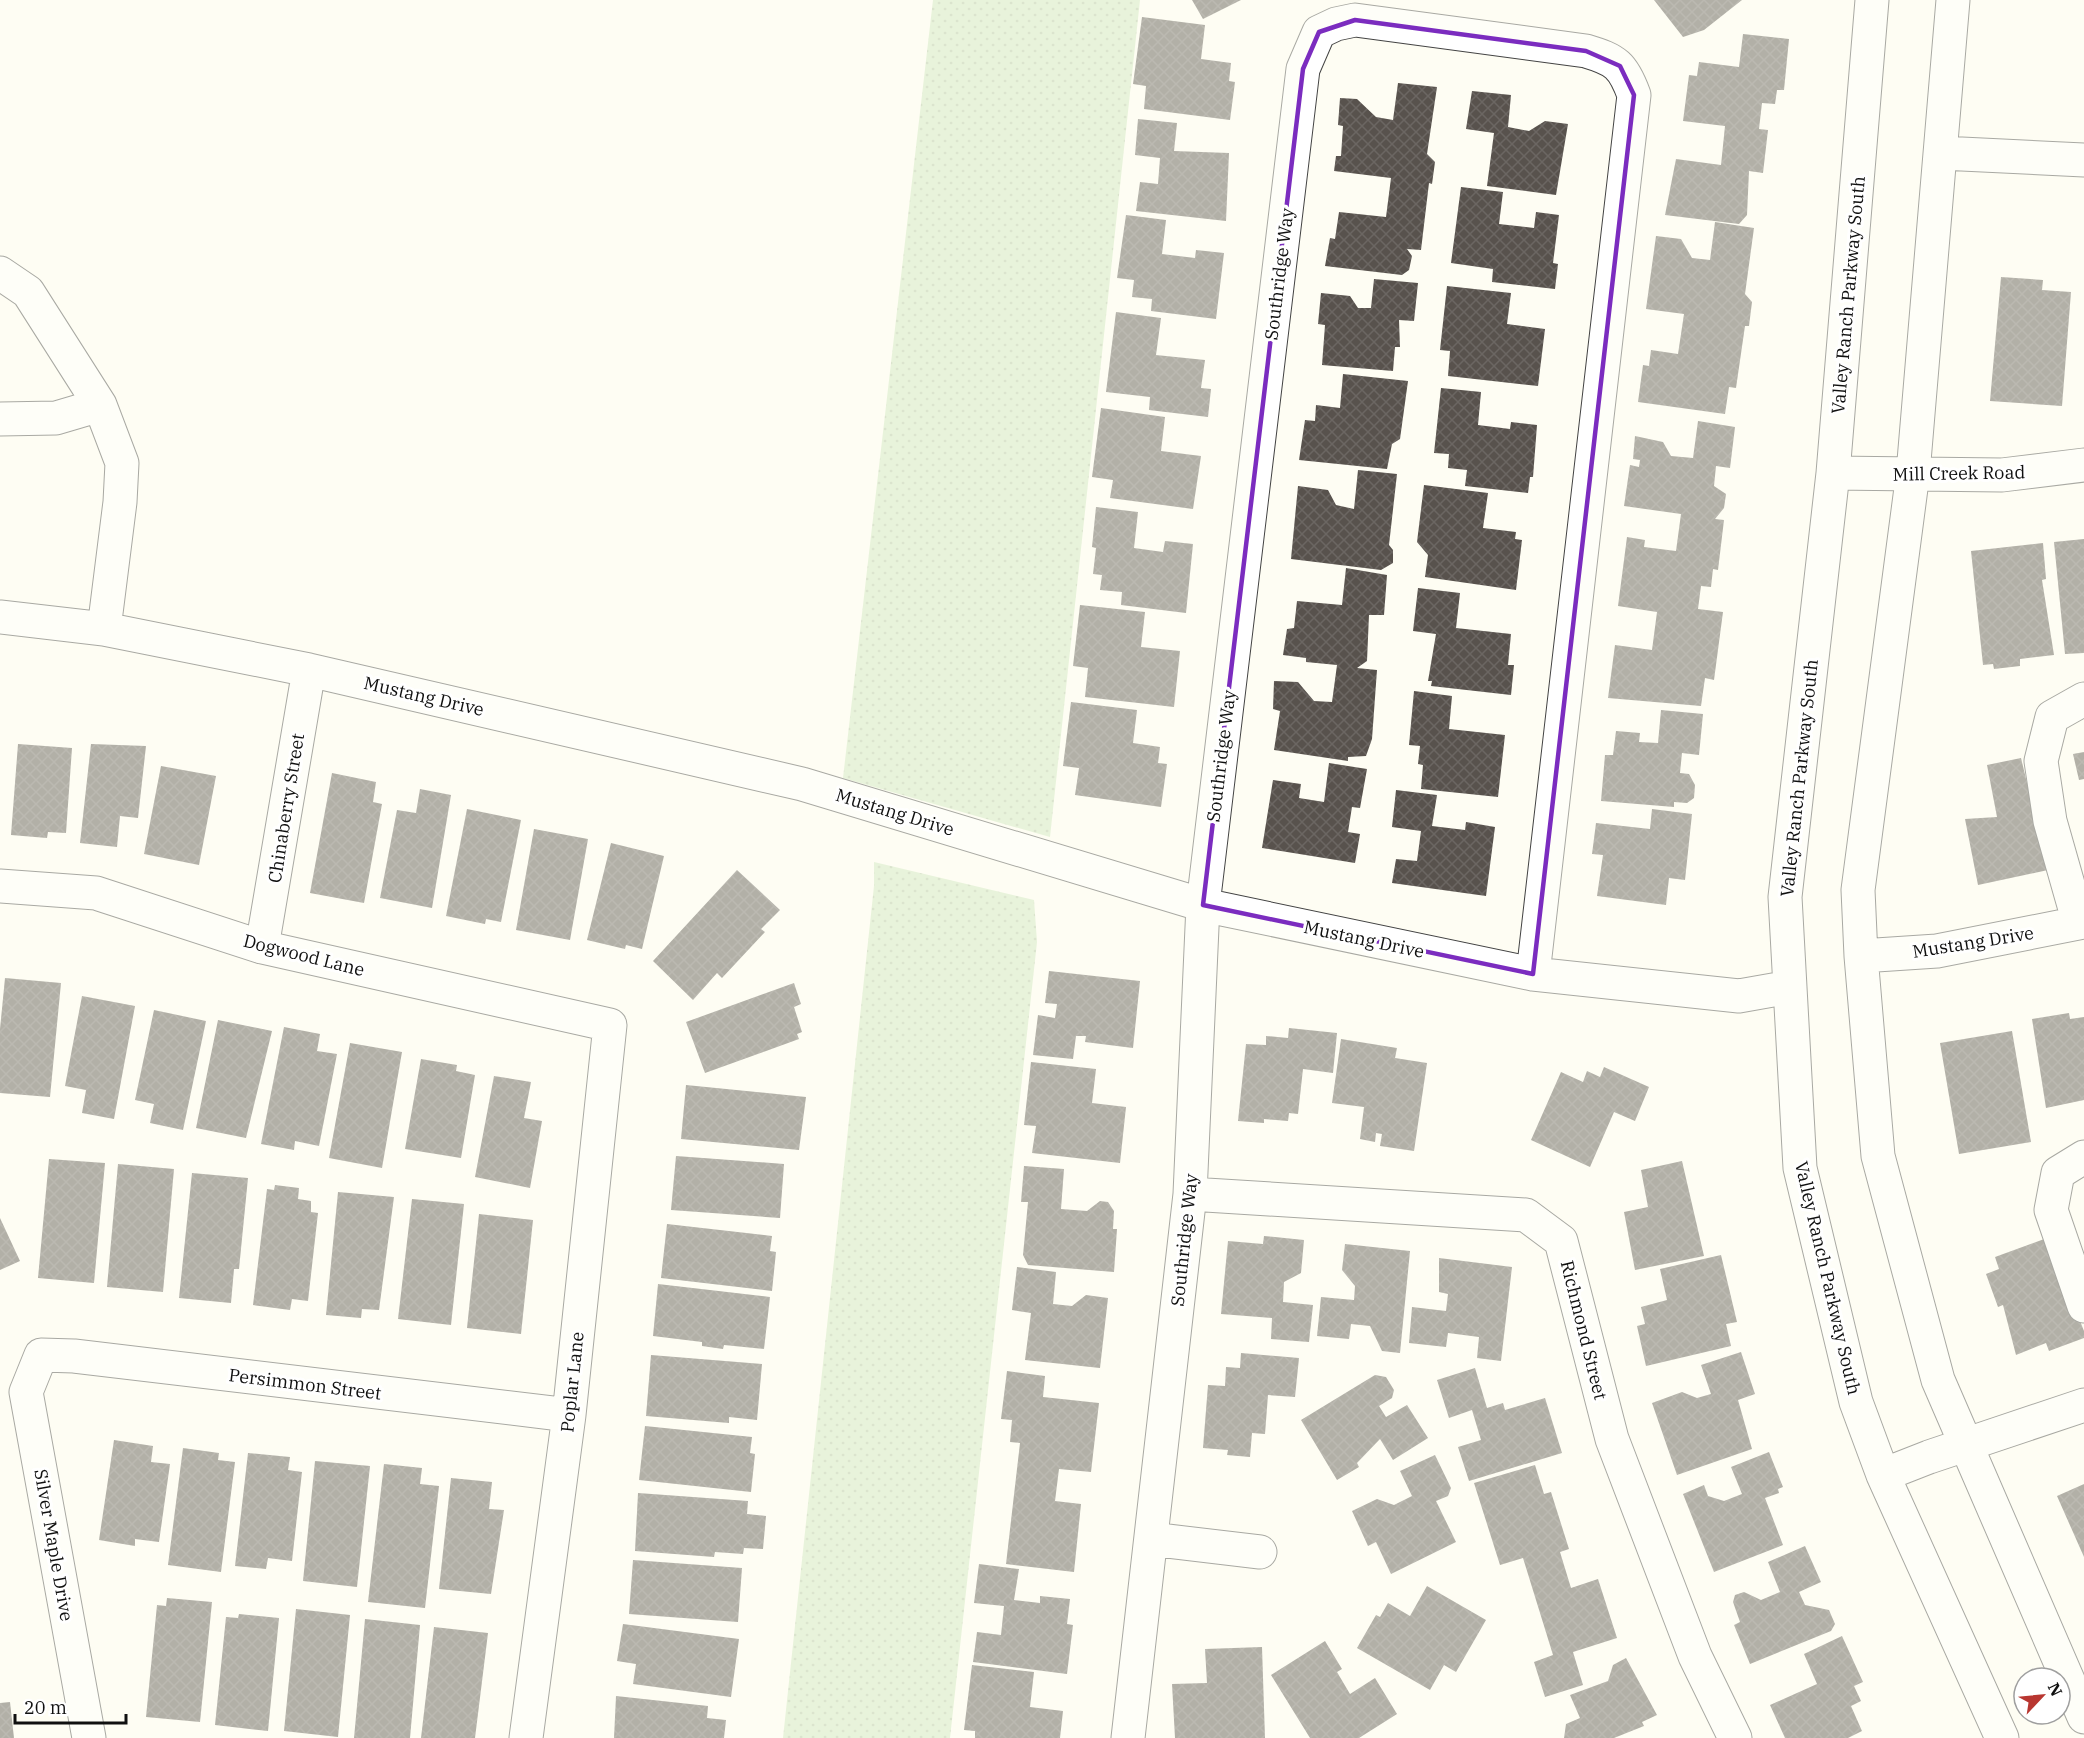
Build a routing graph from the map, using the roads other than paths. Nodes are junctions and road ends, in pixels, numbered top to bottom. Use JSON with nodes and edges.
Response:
{"nodes":[{"id":1,"x":1872,"y":0,"type":"edge"},
{"id":2,"x":1953,"y":0,"type":"edge"},
{"id":3,"x":1941,"y":153,"type":"junction"},
{"id":4,"x":2084,"y":160,"type":"edge"},
{"id":5,"x":0,"y":273,"type":"edge"},
{"id":6,"x":100,"y":405,"type":"junction"},
{"id":7,"x":0,"y":419,"type":"edge"},
{"id":8,"x":2084,"y":465,"type":"edge"},
{"id":9,"x":1833,"y":473,"type":"junction"},
{"id":10,"x":1913,"y":473,"type":"junction"},
{"id":11,"x":0,"y":616,"type":"edge"},
{"id":12,"x":104,"y":629,"type":"junction"},
{"id":13,"x":309,"y":670,"type":"junction"},
{"id":14,"x":2084,"y":699,"type":"edge"},
{"id":15,"x":0,"y":886,"type":"edge"},
{"id":16,"x":1203,"y":905,"type":"junction"},
{"id":17,"x":2081,"y":923,"type":"edge"},
{"id":18,"x":262,"y":947,"type":"junction"},
{"id":19,"x":1861,"y":956,"type":"junction"},
{"id":20,"x":1533,"y":974,"type":"junction"},
{"id":21,"x":1790,"y":987,"type":"junction"},
{"id":22,"x":610,"y":1025,"type":"joint"},
{"id":23,"x":2084,"y":1157,"type":"edge"},
{"id":24,"x":1190,"y":1194,"type":"junction"},
{"id":25,"x":2084,"y":1306,"type":"edge"},
{"id":26,"x":41,"y":1355,"type":"joint"},
{"id":27,"x":2084,"y":1405,"type":"edge"},
{"id":28,"x":569,"y":1415,"type":"junction"},
{"id":29,"x":1965,"y":1444,"type":"junction"},
{"id":30,"x":1883,"y":1475,"type":"junction"},
{"id":31,"x":1151,"y":1539,"type":"junction"},
{"id":32,"x":1260,"y":1552,"type":"dead end"},
{"id":33,"x":2084,"y":1717,"type":"edge"},
{"id":34,"x":89,"y":1738,"type":"edge"},
{"id":35,"x":526,"y":1738,"type":"edge"},
{"id":36,"x":1128,"y":1738,"type":"edge"},
{"id":37,"x":1735,"y":1738,"type":"edge"},
{"id":38,"x":2002,"y":1738,"type":"edge"}],
"edges":[{"from":1,"to":9,"type":"street","name":"Valley Ranch Parkway South"},
{"from":2,"to":3,"type":"street"},
{"from":3,"to":4,"type":"street"},
{"from":3,"to":10,"type":"street"},
{"from":5,"to":6,"type":"street"},
{"from":6,"to":7,"type":"street"},
{"from":6,"to":12,"type":"street"},
{"from":8,"to":10,"type":"street","name":"Mill Creek Road"},
{"from":9,"to":10,"type":"street","name":"Mill Creek Road"},
{"from":9,"to":21,"type":"street","name":"Valley Ranch Parkway South"},
{"from":10,"to":19,"type":"street"},
{"from":11,"to":12,"type":"street","name":"Mustang Drive"},
{"from":12,"to":13,"type":"street","name":"Mustang Drive"},
{"from":13,"to":16,"type":"street","name":"Mustang Drive"},
{"from":13,"to":18,"type":"street","name":"Chinaberry Street"},
{"from":14,"to":17,"type":"street"},
{"from":15,"to":18,"type":"street","name":"Dogwood Lane"},
{"from":16,"to":20,"type":"street","name":"Mustang Drive"},
{"from":16,"to":20,"type":"street","name":"Southridge Way"},
{"from":16,"to":24,"type":"street","name":"Southridge Way"},
{"from":17,"to":19,"type":"street","name":"Mustang Drive"},
{"from":18,"to":22,"type":"street","name":"Dogwood Lane"},
{"from":19,"to":29,"type":"street"},
{"from":20,"to":21,"type":"street","name":"Mustang Drive"},
{"from":21,"to":30,"type":"street","name":"Valley Ranch Parkway South"},
{"from":22,"to":28,"type":"street","name":"Poplar Lane"},
{"from":23,"to":25,"type":"street"},
{"from":24,"to":31,"type":"street","name":"Southridge Way"},
{"from":24,"to":37,"type":"street","name":"Richmond Street"},
{"from":26,"to":28,"type":"street","name":"Persimmon Street"},
{"from":26,"to":34,"type":"street","name":"Silver Maple Drive"},
{"from":27,"to":29,"type":"street"},
{"from":28,"to":35,"type":"street","name":"Poplar Lane"},
{"from":29,"to":30,"type":"street"},
{"from":29,"to":33,"type":"street"},
{"from":30,"to":38,"type":"street","name":"Valley Ranch Parkway South"},
{"from":31,"to":32,"type":"street"},
{"from":31,"to":36,"type":"street","name":"Southridge Way"}]}
